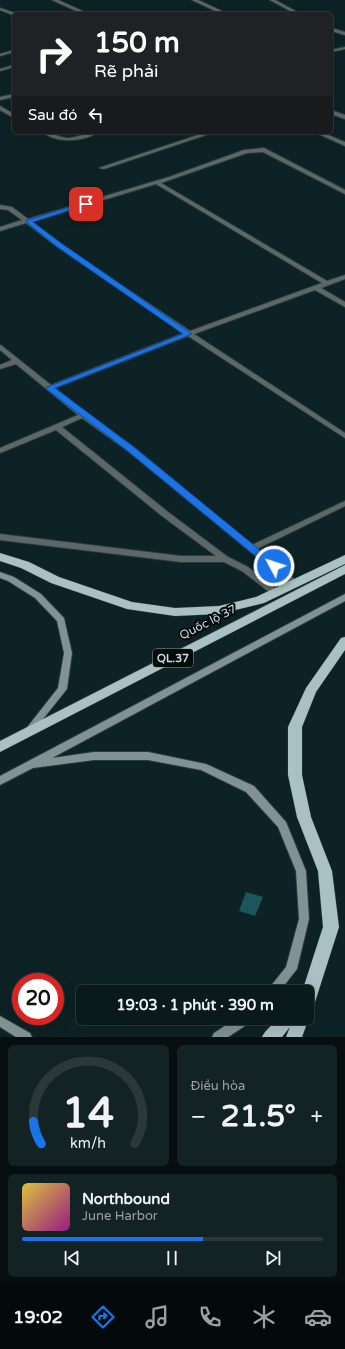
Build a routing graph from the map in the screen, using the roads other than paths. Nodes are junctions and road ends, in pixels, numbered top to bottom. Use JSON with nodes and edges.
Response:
{"nodes":[{"id":1,"x":54,"y":0,"type":"edge"},
{"id":2,"x":194,"y":0,"type":"edge"},
{"id":3,"x":272,"y":0,"type":"edge"},
{"id":4,"x":0,"y":9,"type":"edge"},
{"id":5,"x":82,"y":12,"type":"edge"},
{"id":6,"x":221,"y":12,"type":"edge"},
{"id":7,"x":295,"y":12,"type":"edge"},
{"id":8,"x":12,"y":14,"type":"edge"},
{"id":9,"x":333,"y":30,"type":"edge"},
{"id":10,"x":345,"y":34,"type":"edge"},
{"id":11,"x":345,"y":48,"type":"edge"},
{"id":12,"x":12,"y":51,"type":"edge"},
{"id":13,"x":333,"y":51,"type":"edge"},
{"id":14,"x":1,"y":54,"type":"edge"},
{"id":15,"x":12,"y":67,"type":"edge"},
{"id":16,"x":0,"y":70,"type":"edge"},
{"id":17,"x":12,"y":96,"type":"edge"},
{"id":18,"x":0,"y":99,"type":"edge"},
{"id":19,"x":0,"y":108,"type":"edge"},
{"id":20,"x":333,"y":113,"type":"edge"},
{"id":21,"x":12,"y":115,"type":"edge"},
{"id":22,"x":345,"y":117,"type":"edge"},
{"id":23,"x":49,"y":134,"type":"edge"},
{"id":24,"x":89,"y":134,"type":"edge"},
{"id":25,"x":206,"y":134,"type":"edge"},
{"id":26,"x":322,"y":134,"type":"edge"},
{"id":27,"x":345,"y":144,"type":"edge"},
{"id":28,"x":102,"y":168,"type":"dead end"},
{"id":29,"x":158,"y":182,"type":"junction"},
{"id":30,"x":345,"y":192,"type":"edge"},
{"id":31,"x":0,"y":208,"type":"edge"},
{"id":32,"x":28,"y":221,"type":"junction"},
{"id":33,"x":0,"y":229,"type":"edge"},
{"id":34,"x":345,"y":277,"type":"edge"},
{"id":35,"x":328,"y":284,"type":"junction"},
{"id":36,"x":316,"y":288,"type":"junction"},
{"id":37,"x":345,"y":305,"type":"edge"},
{"id":38,"x":188,"y":334,"type":"junction"},
{"id":39,"x":0,"y":347,"type":"edge"},
{"id":40,"x":17,"y":361,"type":"junction"},
{"id":41,"x":0,"y":367,"type":"edge"},
{"id":42,"x":49,"y":388,"type":"junction"},
{"id":43,"x":83,"y":414,"type":"junction"},
{"id":44,"x":57,"y":428,"type":"junction"},
{"id":45,"x":345,"y":436,"type":"edge"},
{"id":46,"x":0,"y":451,"type":"edge"},
{"id":47,"x":345,"y":503,"type":"edge"},
{"id":48,"x":0,"y":537,"type":"edge"},
{"id":49,"x":252,"y":548,"type":"junction"},
{"id":50,"x":0,"y":557,"type":"edge"},
{"id":51,"x":225,"y":559,"type":"junction"},
{"id":52,"x":345,"y":559,"type":"edge"},
{"id":53,"x":345,"y":569,"type":"edge"},
{"id":54,"x":0,"y":575,"type":"edge"},
{"id":55,"x":295,"y":584,"type":"junction"},
{"id":56,"x":276,"y":593,"type":"junction"},
{"id":57,"x":345,"y":597,"type":"edge"},
{"id":58,"x":345,"y":641,"type":"edge"},
{"id":59,"x":345,"y":652,"type":"edge"},
{"id":60,"x":330,"y":662,"type":"junction"},
{"id":61,"x":27,"y":733,"type":"junction"},
{"id":62,"x":0,"y":747,"type":"edge"},
{"id":63,"x":33,"y":764,"type":"junction"},
{"id":64,"x":0,"y":781,"type":"edge"},
{"id":65,"x":278,"y":985,"type":"edge"},
{"id":66,"x":311,"y":985,"type":"edge"},
{"id":67,"x":0,"y":1021,"type":"edge"},
{"id":68,"x":236,"y":1025,"type":"edge"},
{"id":69,"x":282,"y":1025,"type":"edge"},
{"id":70,"x":298,"y":1025,"type":"edge"},
{"id":71,"x":26,"y":1037,"type":"edge"},
{"id":72,"x":218,"y":1037,"type":"edge"},
{"id":73,"x":270,"y":1037,"type":"edge"},
{"id":74,"x":294,"y":1037,"type":"edge"}],
"edges":[{"from":1,"to":5,"type":"street"},
{"from":2,"to":6,"type":"street"},
{"from":3,"to":7,"type":"street"},
{"from":4,"to":8,"type":"street"},
{"from":9,"to":10,"type":"street"},
{"from":11,"to":13,"type":"street"},
{"from":12,"to":14,"type":"street"},
{"from":15,"to":16,"type":"street"},
{"from":17,"to":18,"type":"street"},
{"from":19,"to":21,"type":"street"},
{"from":20,"to":22,"type":"street"},
{"from":23,"to":24,"type":"street"},
{"from":25,"to":28,"type":"street"},
{"from":26,"to":27,"type":"street"},
{"from":29,"to":30,"type":"street"},
{"from":29,"to":32,"type":"street"},
{"from":29,"to":35,"type":"street"},
{"from":31,"to":32,"type":"street"},
{"from":32,"to":33,"type":"street"},
{"from":32,"to":38,"type":"street"},
{"from":34,"to":35,"type":"street"},
{"from":35,"to":36,"type":"street"},
{"from":36,"to":37,"type":"street"},
{"from":36,"to":38,"type":"street"},
{"from":38,"to":42,"type":"street"},
{"from":38,"to":45,"type":"street"},
{"from":39,"to":40,"type":"street"},
{"from":40,"to":41,"type":"street"},
{"from":40,"to":42,"type":"street"},
{"from":42,"to":43,"type":"street"},
{"from":43,"to":44,"type":"street"},
{"from":43,"to":49,"type":"street"},
{"from":44,"to":46,"type":"street"},
{"from":44,"to":51,"type":"street"},
{"from":47,"to":49,"type":"street"},
{"from":48,"to":51,"type":"street"},
{"from":49,"to":55,"type":"street"},
{"from":50,"to":56,"type":"highway"},
{"from":51,"to":56,"type":"street"},
{"from":52,"to":55,"type":"highway"},
{"from":53,"to":61,"type":"highway","name":"Quốc lộ 37","number":"QL.37"},
{"from":54,"to":61,"type":"main road"},
{"from":55,"to":56,"type":"highway"},
{"from":57,"to":63,"type":"main road"},
{"from":58,"to":60,"type":"highway"},
{"from":59,"to":60,"type":"street"},
{"from":60,"to":66,"type":"highway"},
{"from":61,"to":62,"type":"highway","name":"Quốc lộ 37","number":"QL.37"},
{"from":63,"to":64,"type":"main road"},
{"from":63,"to":65,"type":"main road"},
{"from":67,"to":71,"type":"main road"},
{"from":68,"to":72,"type":"main road"},
{"from":69,"to":73,"type":"highway"},
{"from":70,"to":74,"type":"highway"}]}
